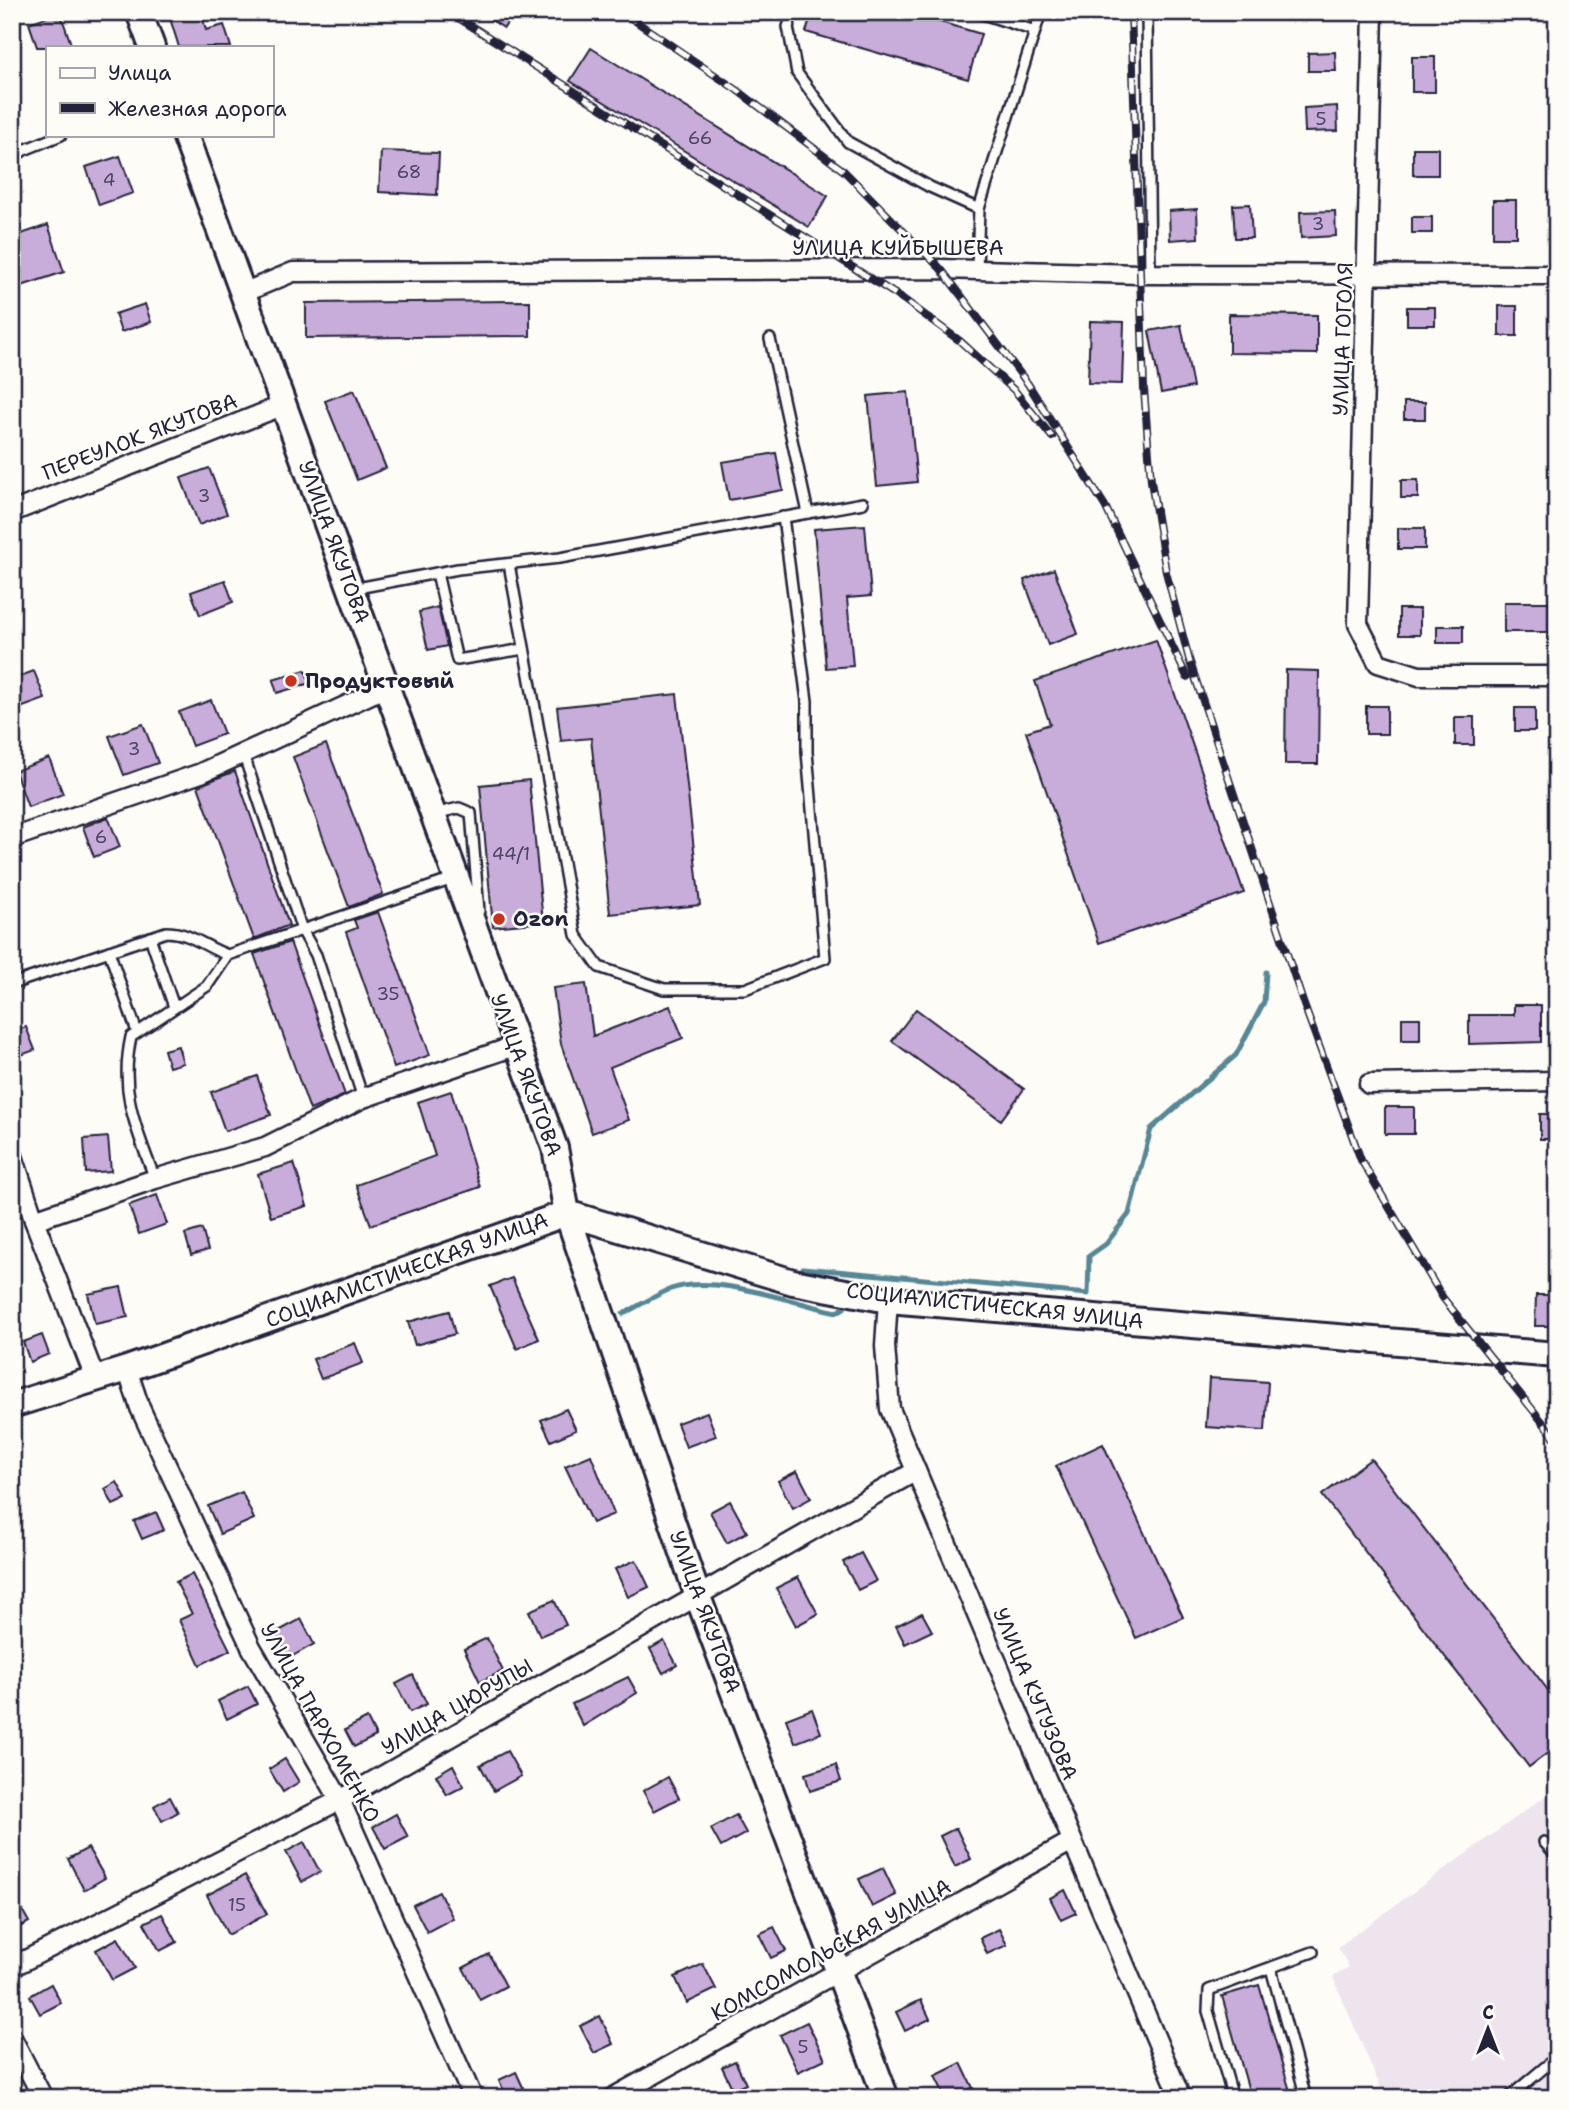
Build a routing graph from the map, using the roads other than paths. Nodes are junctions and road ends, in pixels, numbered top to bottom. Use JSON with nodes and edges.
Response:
{"nodes":[{"id":1,"x":139,"y":12,"type":"edge"},
{"id":2,"x":793,"y":12,"type":"edge"},
{"id":3,"x":977,"y":12,"type":"edge"},
{"id":4,"x":1041,"y":12,"type":"edge"},
{"id":5,"x":1147,"y":12,"type":"edge"},
{"id":6,"x":1373,"y":12,"type":"edge"},
{"id":7,"x":1035,"y":31,"type":"junction"},
{"id":8,"x":152,"y":46,"type":"edge"},
{"id":9,"x":59,"y":136,"type":"edge"},
{"id":10,"x":184,"y":136,"type":"edge"},
{"id":11,"x":12,"y":159,"type":"edge"},
{"id":12,"x":979,"y":209,"type":"junction"},
{"id":13,"x":976,"y":270,"type":"junction"},
{"id":14,"x":1368,"y":273,"type":"junction"},
{"id":15,"x":1150,"y":274,"type":"junction"},
{"id":16,"x":1557,"y":275,"type":"edge"},
{"id":17,"x":243,"y":293,"type":"junction"},
{"id":18,"x":770,"y":339,"type":"dead end"},
{"id":19,"x":284,"y":405,"type":"junction"},
{"id":20,"x":863,"y":503,"type":"dead end"},
{"id":21,"x":12,"y":512,"type":"edge"},
{"id":22,"x":808,"y":513,"type":"junction"},
{"id":23,"x":783,"y":517,"type":"junction"},
{"id":24,"x":509,"y":564,"type":"junction"},
{"id":25,"x":437,"y":573,"type":"junction"},
{"id":26,"x":351,"y":589,"type":"junction"},
{"id":27,"x":524,"y":649,"type":"junction"},
{"id":28,"x":1557,"y":676,"type":"edge"},
{"id":29,"x":386,"y":687,"type":"junction"},
{"id":30,"x":243,"y":753,"type":"junction"},
{"id":31,"x":432,"y":814,"type":"junction"},
{"id":32,"x":12,"y":838,"type":"edge"},
{"id":33,"x":456,"y":878,"type":"junction"},
{"id":34,"x":302,"y":930,"type":"junction"},
{"id":35,"x":150,"y":937,"type":"junction"},
{"id":36,"x":109,"y":951,"type":"junction"},
{"id":37,"x":482,"y":952,"type":"junction"},
{"id":38,"x":228,"y":954,"type":"junction"},
{"id":39,"x":12,"y":984,"type":"edge"},
{"id":40,"x":174,"y":1007,"type":"junction"},
{"id":41,"x":137,"y":1032,"type":"junction"},
{"id":42,"x":515,"y":1046,"type":"junction"},
{"id":43,"x":1557,"y":1081,"type":"edge"},
{"id":44,"x":1368,"y":1084,"type":"dead end"},
{"id":45,"x":363,"y":1098,"type":"junction"},
{"id":46,"x":12,"y":1153,"type":"edge"},
{"id":47,"x":155,"y":1179,"type":"junction"},
{"id":48,"x":567,"y":1213,"type":"junction"},
{"id":49,"x":34,"y":1220,"type":"junction"},
{"id":50,"x":888,"y":1300,"type":"junction"},
{"id":51,"x":1557,"y":1355,"type":"edge"},
{"id":52,"x":127,"y":1370,"type":"junction"},
{"id":53,"x":95,"y":1378,"type":"junction"},
{"id":54,"x":12,"y":1405,"type":"edge"},
{"id":55,"x":916,"y":1471,"type":"junction"},
{"id":56,"x":698,"y":1597,"type":"junction"},
{"id":57,"x":340,"y":1800,"type":"junction"},
{"id":58,"x":1072,"y":1841,"type":"junction"},
{"id":59,"x":1544,"y":1842,"type":"dead end"},
{"id":60,"x":1557,"y":1856,"type":"edge"},
{"id":61,"x":1313,"y":1952,"type":"dead end"},
{"id":62,"x":12,"y":1966,"type":"edge"},
{"id":63,"x":1270,"y":1968,"type":"junction"},
{"id":64,"x":840,"y":1971,"type":"junction"},
{"id":65,"x":12,"y":2038,"type":"edge"},
{"id":66,"x":1557,"y":2057,"type":"edge"},
{"id":67,"x":43,"y":2098,"type":"edge"},
{"id":68,"x":473,"y":2098,"type":"edge"},
{"id":69,"x":612,"y":2098,"type":"edge"},
{"id":70,"x":886,"y":2098,"type":"edge"},
{"id":71,"x":1181,"y":2098,"type":"edge"},
{"id":72,"x":1233,"y":2098,"type":"edge"},
{"id":73,"x":1306,"y":2098,"type":"edge"},
{"id":74,"x":1508,"y":2098,"type":"edge"}],
"edges":[{"from":1,"to":8,"type":"street"},
{"from":2,"to":12,"type":"lane"},
{"from":3,"to":7,"type":"lane"},
{"from":4,"to":7,"type":"lane"},
{"from":5,"to":15,"type":"lane"},
{"from":6,"to":14,"type":"street","name":"УЛИЦА ГОГОЛЯ"},
{"from":7,"to":12,"type":"lane"},
{"from":9,"to":11,"type":"lane"},
{"from":10,"to":17,"type":"street","name":"УЛИЦА ЯКУТОВА"},
{"from":12,"to":13,"type":"lane"},
{"from":13,"to":15,"type":"street","name":"УЛИЦА КУЙБЫШЕВА"},
{"from":13,"to":17,"type":"street","name":"УЛИЦА КУЙБЫШЕВА"},
{"from":14,"to":15,"type":"street","name":"УЛИЦА КУЙБЫШЕВА"},
{"from":14,"to":16,"type":"street","name":"УЛИЦА КУЙБЫШЕВА"},
{"from":14,"to":28,"type":"street","name":"УЛИЦА ГОГОЛЯ"},
{"from":17,"to":19,"type":"street","name":"УЛИЦА ЯКУТОВА"},
{"from":18,"to":22,"type":"lane"},
{"from":19,"to":21,"type":"street","name":"ПЕРЕУЛОК ЯКУТОВА"},
{"from":19,"to":26,"type":"street","name":"УЛИЦА ЯКУТОВА"},
{"from":20,"to":22,"type":"lane"},
{"from":22,"to":23,"type":"lane"},
{"from":23,"to":24,"type":"lane"},
{"from":23,"to":27,"type":"lane"},
{"from":24,"to":25,"type":"lane"},
{"from":24,"to":27,"type":"lane"},
{"from":25,"to":26,"type":"lane"},
{"from":25,"to":27,"type":"lane"},
{"from":26,"to":29,"type":"street","name":"УЛИЦА ЯКУТОВА"},
{"from":29,"to":30,"type":"street"},
{"from":29,"to":31,"type":"street","name":"УЛИЦА ЯКУТОВА"},
{"from":30,"to":32,"type":"street"},
{"from":30,"to":34,"type":"lane"},
{"from":31,"to":33,"type":"street","name":"УЛИЦА ЯКУТОВА"},
{"from":31,"to":37,"type":"lane"},
{"from":33,"to":34,"type":"lane"},
{"from":33,"to":37,"type":"street","name":"УЛИЦА ЯКУТОВА"},
{"from":34,"to":38,"type":"lane"},
{"from":34,"to":45,"type":"lane"},
{"from":35,"to":36,"type":"lane"},
{"from":35,"to":38,"type":"lane"},
{"from":35,"to":40,"type":"lane"},
{"from":36,"to":39,"type":"lane"},
{"from":36,"to":41,"type":"lane"},
{"from":37,"to":42,"type":"street","name":"УЛИЦА ЯКУТОВА"},
{"from":38,"to":40,"type":"lane"},
{"from":40,"to":41,"type":"lane"},
{"from":41,"to":47,"type":"lane"},
{"from":42,"to":45,"type":"street"},
{"from":42,"to":48,"type":"street","name":"УЛИЦА ЯКУТОВА"},
{"from":43,"to":44,"type":"street"},
{"from":45,"to":47,"type":"street"},
{"from":46,"to":49,"type":"street"},
{"from":47,"to":49,"type":"street"},
{"from":48,"to":50,"type":"street","name":"СОЦИАЛИСТИЧЕСКАЯ УЛИЦА"},
{"from":48,"to":52,"type":"street","name":"СОЦИАЛИСТИЧЕСКАЯ УЛИЦА"},
{"from":48,"to":56,"type":"street","name":"УЛИЦА ЯКУТОВА"},
{"from":49,"to":53,"type":"street"},
{"from":50,"to":51,"type":"street","name":"СОЦИАЛИСТИЧЕСКАЯ УЛИЦА"},
{"from":50,"to":55,"type":"street","name":"УЛИЦА КУТУЗОВА"},
{"from":52,"to":53,"type":"street","name":"СОЦИАЛИСТИЧЕСКАЯ УЛИЦА"},
{"from":52,"to":57,"type":"street","name":"УЛИЦА ПАРХОМЕНКО"},
{"from":53,"to":54,"type":"street","name":"СОЦИАЛИСТИЧЕСКАЯ УЛИЦА"},
{"from":55,"to":56,"type":"street","name":"УЛИЦА ЦЮРУПЫ"},
{"from":55,"to":58,"type":"street","name":"УЛИЦА КУТУЗОВА"},
{"from":56,"to":57,"type":"street","name":"УЛИЦА ЦЮРУПЫ"},
{"from":56,"to":64,"type":"street","name":"УЛИЦА ЯКУТОВА"},
{"from":57,"to":62,"type":"street","name":"УЛИЦА ЦЮРУПЫ"},
{"from":57,"to":68,"type":"street","name":"УЛИЦА ПАРХОМЕНКО"},
{"from":58,"to":64,"type":"street","name":"КОМСОМОЛЬСКАЯ УЛИЦА"},
{"from":58,"to":71,"type":"street","name":"УЛИЦА КУТУЗОВА"},
{"from":59,"to":60,"type":"lane"},
{"from":61,"to":63,"type":"lane"},
{"from":63,"to":72,"type":"lane"},
{"from":63,"to":73,"type":"lane"},
{"from":64,"to":69,"type":"street","name":"КОМСОМОЛЬСКАЯ УЛИЦА"},
{"from":64,"to":70,"type":"street","name":"УЛИЦА ЯКУТОВА"},
{"from":65,"to":67,"type":"street"},
{"from":66,"to":74,"type":"lane"}]}
